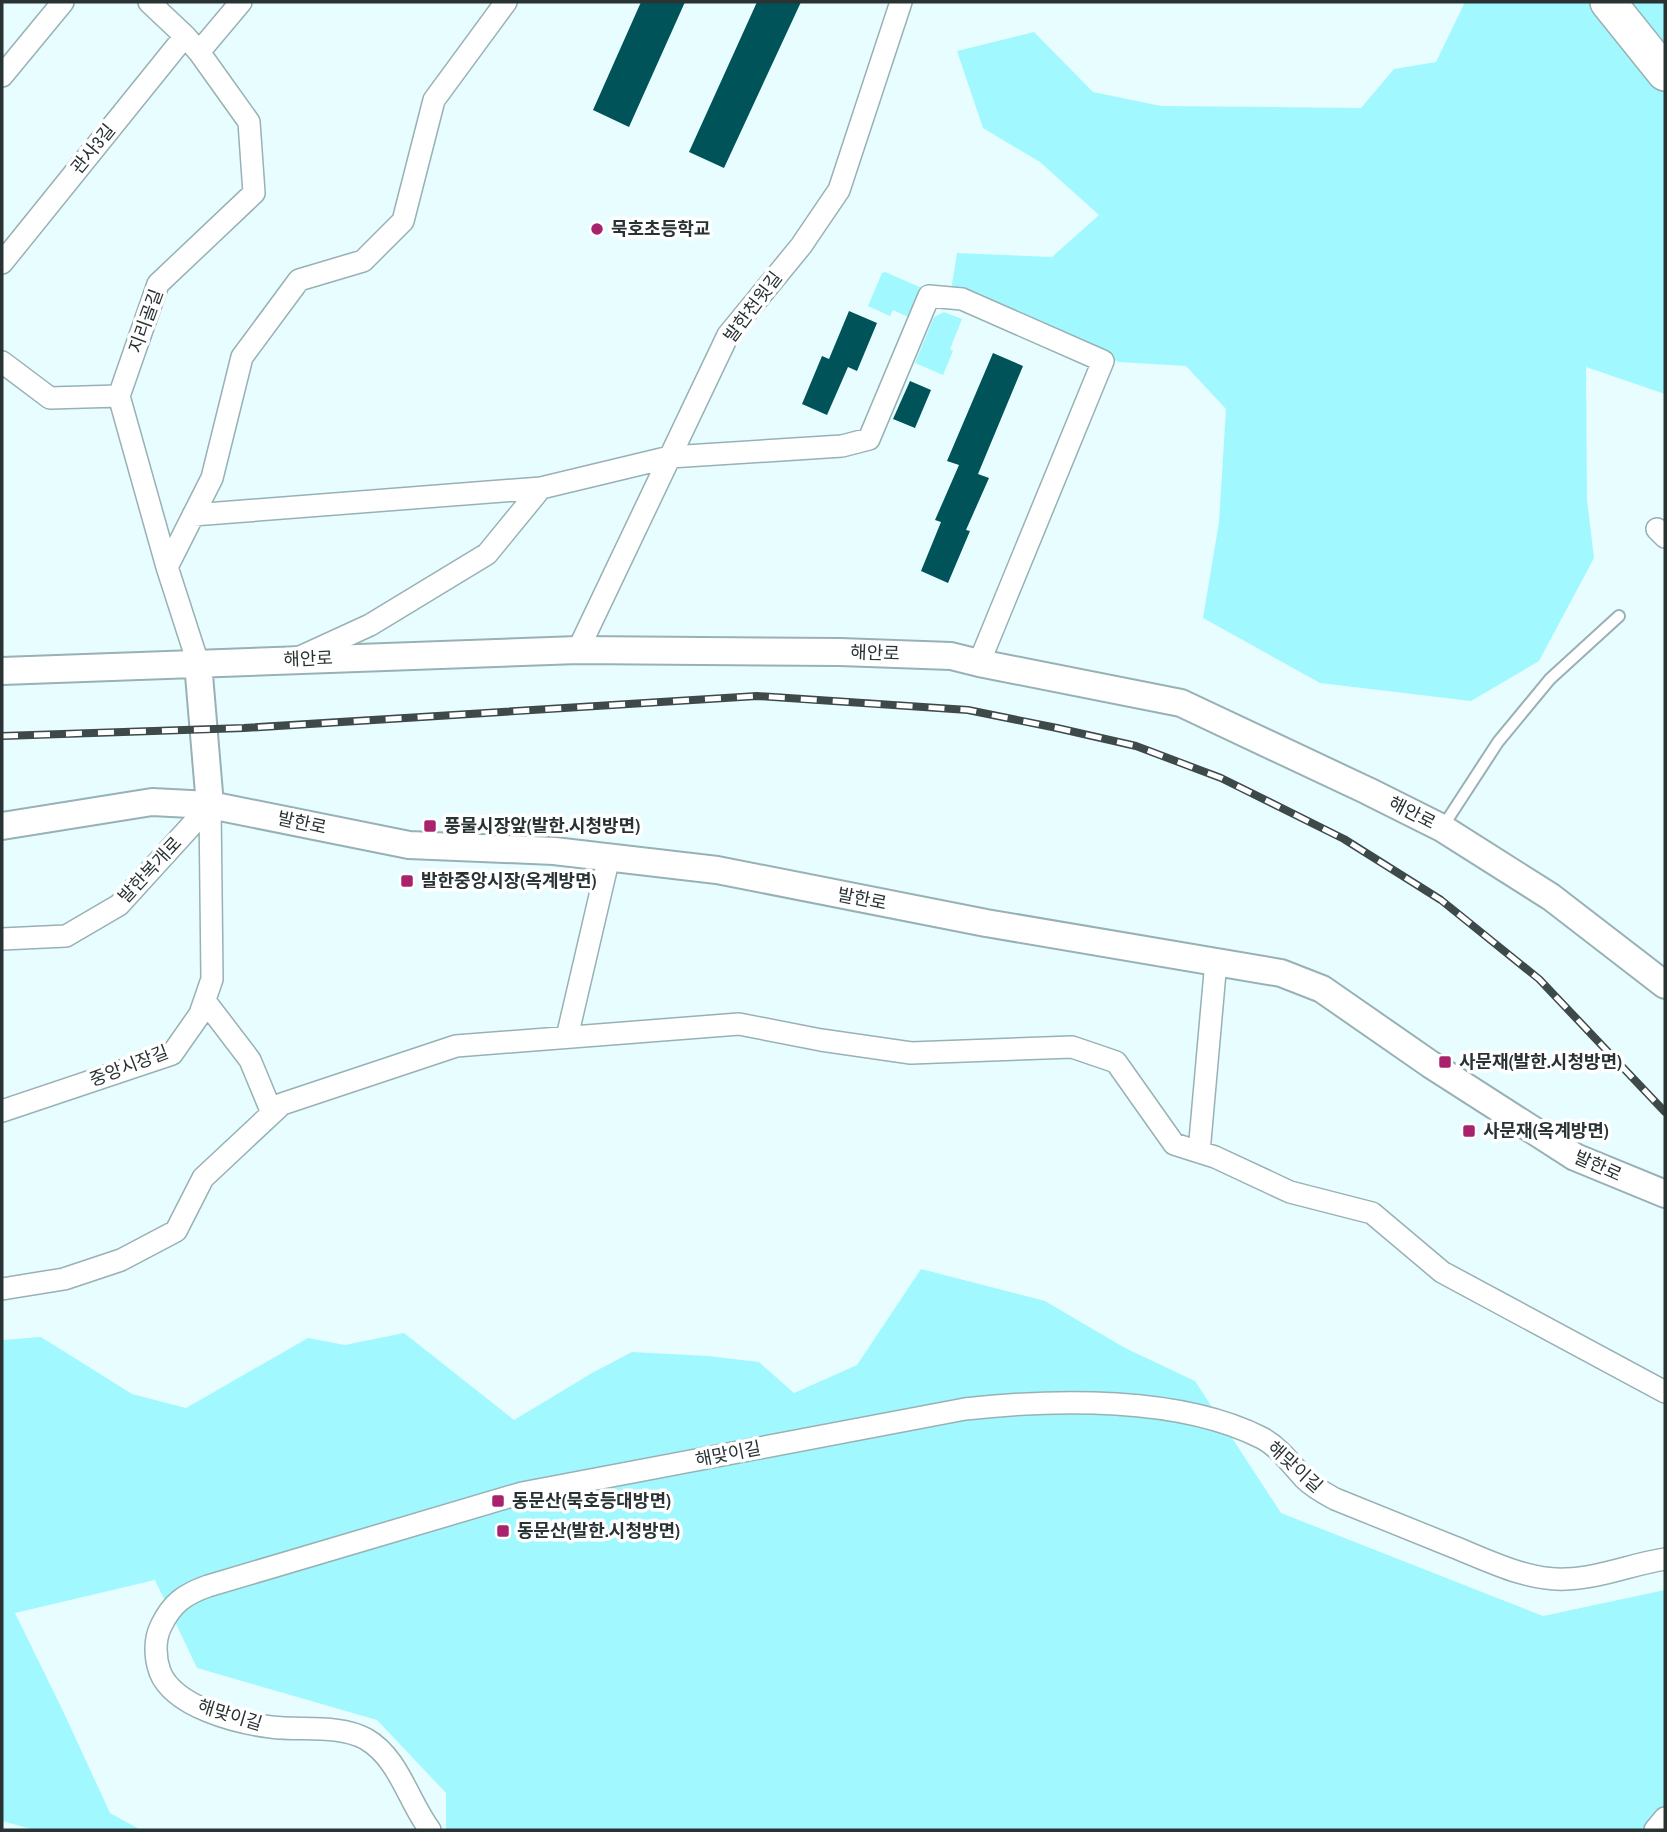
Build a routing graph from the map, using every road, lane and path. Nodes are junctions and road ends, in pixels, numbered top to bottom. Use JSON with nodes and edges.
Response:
{"nodes":[{"id":1,"x":62,"y":2,"type":"edge"},
{"id":2,"x":149,"y":2,"type":"edge"},
{"id":3,"x":241,"y":2,"type":"edge"},
{"id":4,"x":506,"y":2,"type":"edge"},
{"id":5,"x":901,"y":2,"type":"edge"},
{"id":6,"x":1608,"y":3,"type":"edge"},
{"id":7,"x":185,"y":36,"type":"junction"},
{"id":8,"x":199,"y":52,"type":"junction"},
{"id":9,"x":1665,"y":74,"type":"edge"},
{"id":10,"x":2,"y":76,"type":"edge"},
{"id":11,"x":2,"y":263,"type":"edge"},
{"id":12,"x":2,"y":362,"type":"edge"},
{"id":13,"x":119,"y":396,"type":"junction"},
{"id":14,"x":670,"y":457,"type":"junction"},
{"id":15,"x":541,"y":488,"type":"junction"},
{"id":16,"x":193,"y":515,"type":"junction"},
{"id":17,"x":167,"y":566,"type":"junction"},
{"id":18,"x":1619,"y":616,"type":"dead end"},
{"id":19,"x":578,"y":650,"type":"junction"},
{"id":20,"x":296,"y":659,"type":"junction"},
{"id":21,"x":198,"y":663,"type":"junction"},
{"id":22,"x":979,"y":663,"type":"junction"},
{"id":23,"x":2,"y":671,"type":"edge"},
{"id":24,"x":210,"y":805,"type":"junction"},
{"id":25,"x":2,"y":826,"type":"edge"},
{"id":26,"x":1442,"y":828,"type":"junction"},
{"id":27,"x":609,"y":858,"type":"junction"},
{"id":28,"x":2,"y":939,"type":"edge"},
{"id":29,"x":1216,"y":961,"type":"junction"},
{"id":30,"x":1665,"y":985,"type":"edge"},
{"id":31,"x":205,"y":1000,"type":"junction"},
{"id":32,"x":567,"y":1037,"type":"junction"},
{"id":33,"x":2,"y":1111,"type":"edge"},
{"id":34,"x":272,"y":1113,"type":"junction"},
{"id":35,"x":1199,"y":1152,"type":"junction"},
{"id":36,"x":1665,"y":1194,"type":"edge"},
{"id":37,"x":2,"y":1289,"type":"edge"},
{"id":38,"x":1665,"y":1392,"type":"edge"},
{"id":39,"x":1665,"y":1559,"type":"edge"},
{"id":40,"x":1665,"y":1818,"type":"edge"},
{"id":41,"x":430,"y":1830,"type":"edge"},
{"id":42,"x":1655,"y":1830,"type":"edge"}],
"edges":[{"from":1,"to":10,"type":"street"},
{"from":2,"to":7,"type":"street","name":"지리골길"},
{"from":3,"to":8,"type":"street"},
{"from":4,"to":16,"type":"street"},
{"from":5,"to":14,"type":"street","name":"발한천윗길"},
{"from":6,"to":9,"type":"main road"},
{"from":7,"to":8,"type":"street","name":"지리골길"},
{"from":7,"to":11,"type":"street","name":"관사3길"},
{"from":8,"to":13,"type":"street","name":"지리골길"},
{"from":12,"to":13,"type":"street"},
{"from":13,"to":17,"type":"street"},
{"from":14,"to":15,"type":"street"},
{"from":14,"to":19,"type":"street","name":"발한천윗길"},
{"from":14,"to":22,"type":"street"},
{"from":15,"to":16,"type":"street"},
{"from":15,"to":20,"type":"street"},
{"from":16,"to":17,"type":"street"},
{"from":17,"to":21,"type":"street"},
{"from":18,"to":26,"type":"lane"},
{"from":19,"to":20,"type":"street","name":"해안로"},
{"from":19,"to":22,"type":"street","name":"해안로"},
{"from":20,"to":21,"type":"street","name":"해안로"},
{"from":21,"to":23,"type":"street","name":"해안로"},
{"from":21,"to":24,"type":"street"},
{"from":22,"to":26,"type":"street","name":"해안로"},
{"from":24,"to":25,"type":"street","name":"발한로"},
{"from":24,"to":27,"type":"street","name":"발한로"},
{"from":24,"to":28,"type":"street","name":"발한복개로"},
{"from":24,"to":31,"type":"street","name":"중앙시장길"},
{"from":26,"to":30,"type":"street","name":"해안로"},
{"from":27,"to":29,"type":"street","name":"발한로"},
{"from":27,"to":32,"type":"street"},
{"from":29,"to":35,"type":"street"},
{"from":29,"to":36,"type":"street","name":"발한로"},
{"from":31,"to":33,"type":"street","name":"중앙시장길"},
{"from":31,"to":34,"type":"street"},
{"from":32,"to":34,"type":"street"},
{"from":32,"to":35,"type":"street"},
{"from":34,"to":37,"type":"street"},
{"from":35,"to":38,"type":"street"},
{"from":39,"to":41,"type":"street","name":"해맞이길"},
{"from":40,"to":42,"type":"street"}]}
